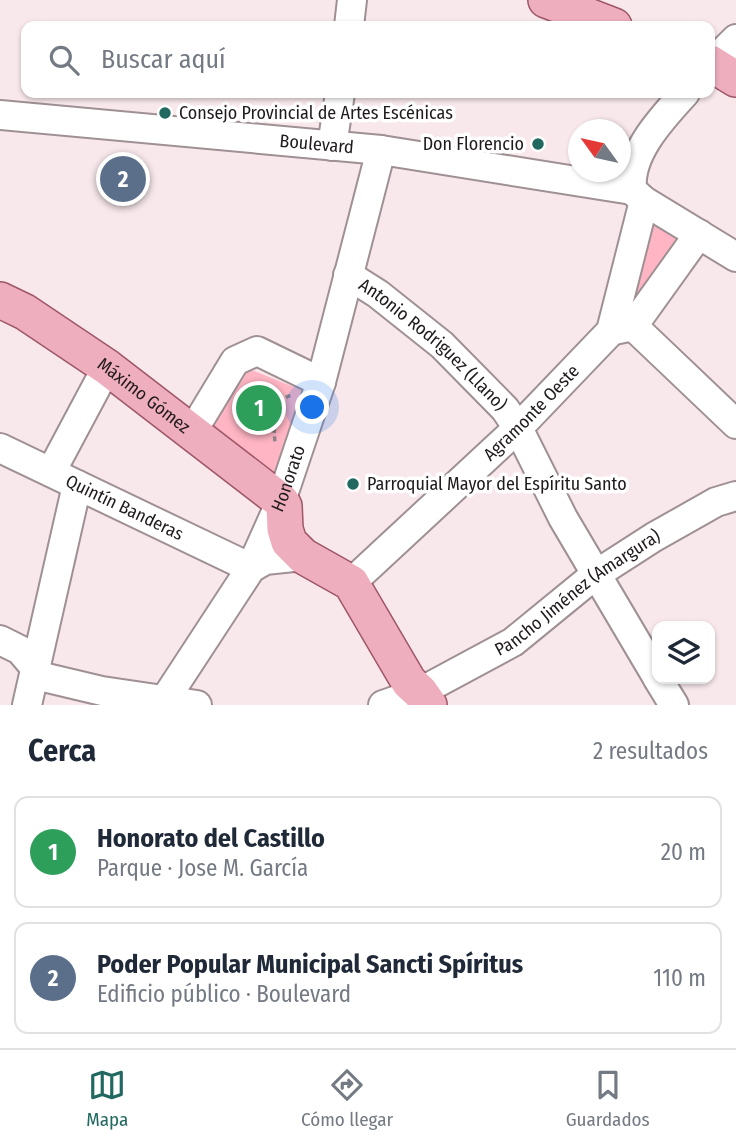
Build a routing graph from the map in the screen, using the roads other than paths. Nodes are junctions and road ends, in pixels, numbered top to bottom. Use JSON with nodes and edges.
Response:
{"nodes":[{"id":1,"x":352,"y":0,"type":"edge"},
{"id":2,"x":546,"y":0,"type":"edge"},
{"id":3,"x":350,"y":21,"type":"edge"},
{"id":4,"x":601,"y":21,"type":"edge"},
{"id":5,"x":736,"y":39,"type":"edge"},
{"id":6,"x":715,"y":59,"type":"edge"},
{"id":7,"x":715,"y":67,"type":"edge"},
{"id":8,"x":736,"y":79,"type":"edge"},
{"id":9,"x":339,"y":98,"type":"edge"},
{"id":10,"x":681,"y":98,"type":"edge"},
{"id":11,"x":0,"y":115,"type":"edge"},
{"id":12,"x":332,"y":146,"type":"junction"},
{"id":13,"x":381,"y":150,"type":"junction"},
{"id":14,"x":638,"y":195,"type":"junction"},
{"id":15,"x":699,"y":234,"type":"junction"},
{"id":16,"x":736,"y":257,"type":"edge"},
{"id":17,"x":348,"y":275,"type":"junction"},
{"id":18,"x":0,"y":300,"type":"edge"},
{"id":19,"x":622,"y":328,"type":"junction"},
{"id":20,"x":107,"y":367,"type":"junction"},
{"id":21,"x":321,"y":382,"type":"junction"},
{"id":22,"x":736,"y":424,"type":"edge"},
{"id":23,"x":518,"y":428,"type":"junction"},
{"id":24,"x":192,"y":432,"type":"junction"},
{"id":25,"x":0,"y":448,"type":"edge"},
{"id":26,"x":51,"y":472,"type":"junction"},
{"id":27,"x":77,"y":485,"type":"junction"},
{"id":28,"x":736,"y":496,"type":"edge"},
{"id":29,"x":281,"y":501,"type":"junction"},
{"id":30,"x":303,"y":556,"type":"junction"},
{"id":31,"x":251,"y":568,"type":"junction"},
{"id":32,"x":596,"y":575,"type":"junction"},
{"id":33,"x":351,"y":583,"type":"junction"},
{"id":34,"x":0,"y":640,"type":"edge"},
{"id":35,"x":35,"y":666,"type":"junction"},
{"id":36,"x":652,"y":668,"type":"edge"},
{"id":37,"x":662,"y":684,"type":"edge"},
{"id":38,"x":425,"y":698,"type":"edge"},
{"id":39,"x":164,"y":701,"type":"junction"},
{"id":40,"x":27,"y":705,"type":"edge"},
{"id":41,"x":197,"y":705,"type":"edge"},
{"id":42,"x":383,"y":705,"type":"edge"},
{"id":43,"x":674,"y":705,"type":"edge"}],
"edges":[{"from":1,"to":3,"type":"street"},
{"from":2,"to":4,"type":"main road"},
{"from":5,"to":6,"type":"street"},
{"from":7,"to":8,"type":"main road"},
{"from":9,"to":12,"type":"street"},
{"from":10,"to":14,"type":"street","name":"Agramonte Oeste"},
{"from":11,"to":12,"type":"street","name":"Boulevard"},
{"from":12,"to":13,"type":"street","name":"Boulevard"},
{"from":13,"to":14,"type":"street","name":"Boulevard"},
{"from":13,"to":17,"type":"street","name":"Honorato"},
{"from":14,"to":15,"type":"street"},
{"from":14,"to":19,"type":"street","name":"Agramonte Oeste"},
{"from":15,"to":16,"type":"street"},
{"from":15,"to":19,"type":"street"},
{"from":17,"to":21,"type":"street","name":"Honorato"},
{"from":17,"to":23,"type":"street","name":"Antonio Rodriguez (Llano)"},
{"from":18,"to":20,"type":"main road","name":"Máximo Gómez"},
{"from":19,"to":22,"type":"street"},
{"from":19,"to":23,"type":"street","name":"Agramonte Oeste"},
{"from":20,"to":24,"type":"main road","name":"Máximo Gómez"},
{"from":20,"to":26,"type":"street"},
{"from":21,"to":24,"type":"street"},
{"from":21,"to":29,"type":"street","name":"Honorato"},
{"from":23,"to":32,"type":"street","name":"Antonio Rodriguez (Llano)"},
{"from":23,"to":33,"type":"street","name":"Agramonte Oeste"},
{"from":24,"to":29,"type":"main road","name":"Máximo Gómez"},
{"from":25,"to":26,"type":"street","name":"Quintín Banderas"},
{"from":26,"to":27,"type":"street","name":"Quintín Banderas"},
{"from":27,"to":31,"type":"street","name":"Quintín Banderas"},
{"from":27,"to":35,"type":"street"},
{"from":28,"to":32,"type":"street","name":"Pancho Jiménez (Amargura)"},
{"from":29,"to":30,"type":"main road"},
{"from":29,"to":31,"type":"street","name":"Honorato"},
{"from":30,"to":31,"type":"street"},
{"from":30,"to":33,"type":"main road"},
{"from":31,"to":39,"type":"street","name":"Honorato"},
{"from":32,"to":36,"type":"street","name":"Antonio Rodriguez (Llano)"},
{"from":32,"to":38,"type":"street","name":"Pancho Jiménez (Amargura)"},
{"from":33,"to":38,"type":"main road"},
{"from":34,"to":35,"type":"street"},
{"from":35,"to":39,"type":"street"},
{"from":35,"to":40,"type":"street"},
{"from":37,"to":43,"type":"street","name":"Antonio Rodriguez (Llano)"},
{"from":38,"to":42,"type":"street","name":"Pancho Jiménez (Amargura)"},
{"from":39,"to":41,"type":"street"}]}
